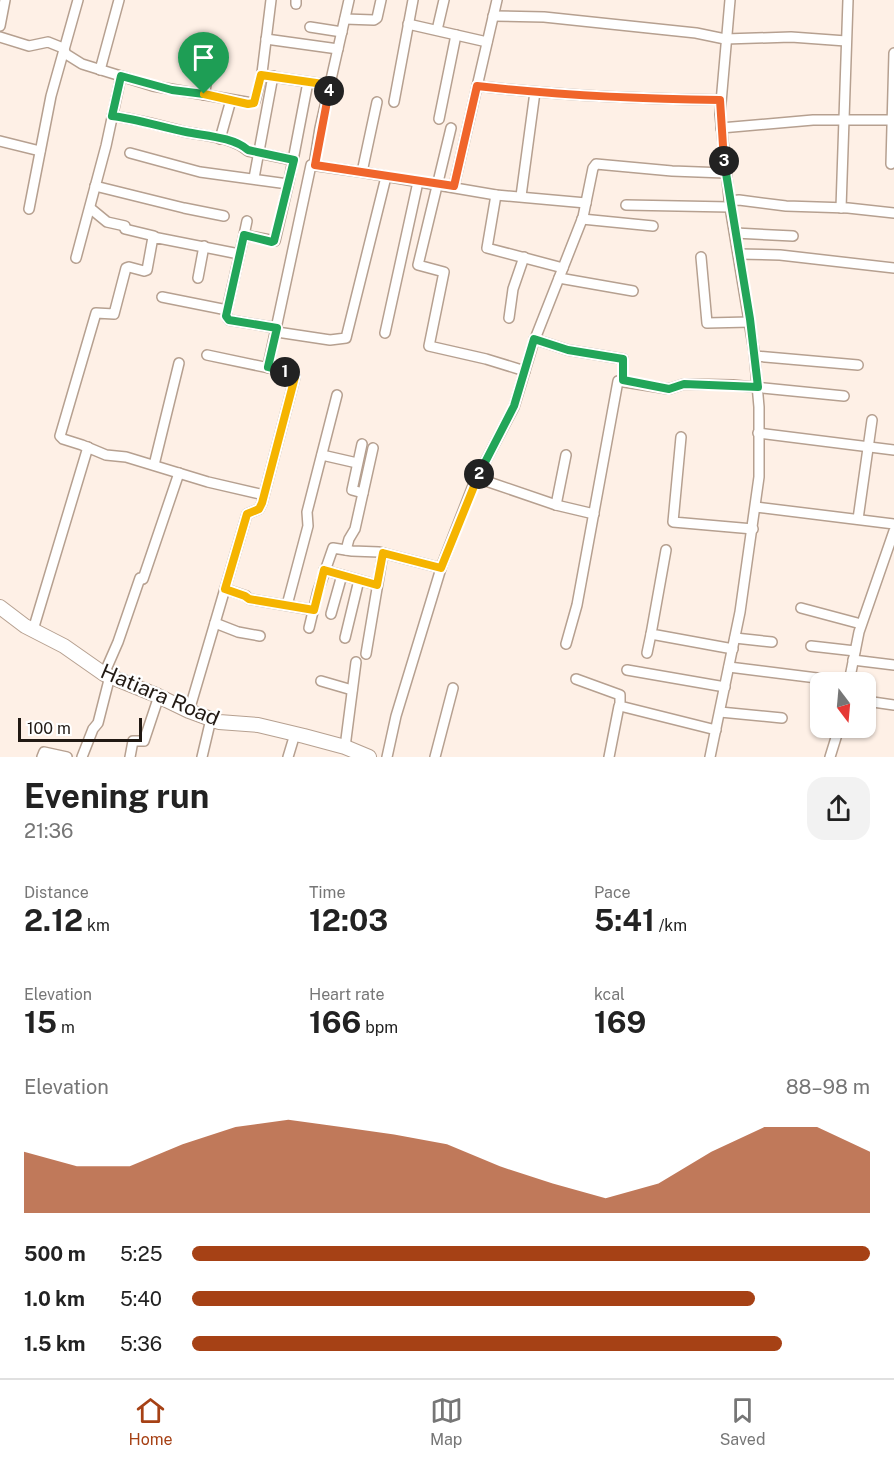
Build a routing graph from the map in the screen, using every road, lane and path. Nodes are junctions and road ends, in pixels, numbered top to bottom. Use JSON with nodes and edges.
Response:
{"nodes":[{"id":1,"x":5,"y":0,"type":"edge"},
{"id":2,"x":78,"y":0,"type":"edge"},
{"id":3,"x":119,"y":0,"type":"edge"},
{"id":4,"x":271,"y":0,"type":"edge"},
{"id":5,"x":349,"y":0,"type":"edge"},
{"id":6,"x":381,"y":0,"type":"edge"},
{"id":7,"x":413,"y":0,"type":"edge"},
{"id":8,"x":444,"y":0,"type":"edge"},
{"id":9,"x":497,"y":0,"type":"edge"},
{"id":10,"x":730,"y":0,"type":"edge"},
{"id":11,"x":848,"y":0,"type":"edge"},
{"id":12,"x":494,"y":16,"type":"junction"},
{"id":13,"x":345,"y":19,"type":"junction"},
{"id":14,"x":408,"y":24,"type":"junction"},
{"id":15,"x":0,"y":26,"type":"edge"},
{"id":16,"x":310,"y":27,"type":"dead end"},
{"id":17,"x":437,"y":30,"type":"junction"},
{"id":18,"x":342,"y":32,"type":"junction"},
{"id":19,"x":456,"y":35,"type":"junction"},
{"id":20,"x":0,"y":37,"type":"edge"},
{"id":21,"x":266,"y":39,"type":"junction"},
{"id":22,"x":725,"y":39,"type":"junction"},
{"id":23,"x":846,"y":41,"type":"junction"},
{"id":24,"x":487,"y":42,"type":"junction"},
{"id":25,"x":338,"y":49,"type":"junction"},
{"id":26,"x":64,"y":50,"type":"junction"},
{"id":27,"x":894,"y":52,"type":"edge"},
{"id":28,"x":212,"y":55,"type":"dead end"},
{"id":29,"x":100,"y":70,"type":"junction"},
{"id":30,"x":261,"y":75,"type":"junction"},
{"id":31,"x":121,"y":76,"type":"junction"},
{"id":32,"x":273,"y":76,"type":"junction"},
{"id":33,"x":308,"y":82,"type":"junction"},
{"id":34,"x":330,"y":85,"type":"junction"},
{"id":35,"x":477,"y":86,"type":"junction"},
{"id":36,"x":535,"y":92,"type":"junction"},
{"id":37,"x":204,"y":94,"type":"junction"},
{"id":38,"x":231,"y":100,"type":"junction"},
{"id":39,"x":720,"y":100,"type":"junction"},
{"id":40,"x":378,"y":102,"type":"dead end"},
{"id":41,"x":394,"y":102,"type":"dead end"},
{"id":42,"x":112,"y":116,"type":"junction"},
{"id":43,"x":440,"y":119,"type":"dead end"},
{"id":44,"x":844,"y":120,"type":"junction"},
{"id":45,"x":893,"y":120,"type":"edge"},
{"id":46,"x":451,"y":128,"type":"dead end"},
{"id":47,"x":721,"y":128,"type":"junction"},
{"id":48,"x":220,"y":139,"type":"junction"},
{"id":49,"x":0,"y":141,"type":"edge"},
{"id":50,"x":40,"y":151,"type":"junction"},
{"id":51,"x":130,"y":153,"type":"dead end"},
{"id":52,"x":259,"y":153,"type":"junction"},
{"id":53,"x":294,"y":160,"type":"junction"},
{"id":54,"x":891,"y":164,"type":"dead end"},
{"id":55,"x":315,"y":165,"type":"junction"},
{"id":56,"x":362,"y":172,"type":"junction"},
{"id":57,"x":725,"y":172,"type":"junction"},
{"id":58,"x":386,"y":177,"type":"junction"},
{"id":59,"x":254,"y":178,"type":"junction"},
{"id":60,"x":418,"y":182,"type":"junction"},
{"id":61,"x":288,"y":184,"type":"junction"},
{"id":62,"x":438,"y":185,"type":"junction"},
{"id":63,"x":95,"y":186,"type":"junction"},
{"id":64,"x":454,"y":186,"type":"junction"},
{"id":65,"x":496,"y":195,"type":"junction"},
{"id":66,"x":521,"y":196,"type":"junction"},
{"id":67,"x":586,"y":203,"type":"junction"},
{"id":68,"x":730,"y":204,"type":"junction"},
{"id":69,"x":626,"y":205,"type":"dead end"},
{"id":70,"x":90,"y":208,"type":"junction"},
{"id":71,"x":841,"y":208,"type":"junction"},
{"id":72,"x":29,"y":209,"type":"dead end"},
{"id":73,"x":894,"y":213,"type":"edge"},
{"id":74,"x":224,"y":216,"type":"dead end"},
{"id":75,"x":582,"y":219,"type":"junction"},
{"id":76,"x":247,"y":221,"type":"dead end"},
{"id":77,"x":653,"y":226,"type":"dead end"},
{"id":78,"x":735,"y":233,"type":"junction"},
{"id":79,"x":244,"y":235,"type":"junction"},
{"id":80,"x":154,"y":236,"type":"junction"},
{"id":81,"x":793,"y":236,"type":"dead end"},
{"id":82,"x":204,"y":246,"type":"junction"},
{"id":83,"x":239,"y":254,"type":"junction"},
{"id":84,"x":738,"y":254,"type":"junction"},
{"id":85,"x":524,"y":257,"type":"junction"},
{"id":86,"x":701,"y":257,"type":"dead end"},
{"id":87,"x":76,"y":258,"type":"dead end"},
{"id":88,"x":563,"y":268,"type":"junction"},
{"id":89,"x":894,"y":268,"type":"edge"},
{"id":90,"x":198,"y":278,"type":"dead end"},
{"id":91,"x":559,"y":278,"type":"junction"},
{"id":92,"x":633,"y":291,"type":"dead end"},
{"id":93,"x":162,"y":297,"type":"dead end"},
{"id":94,"x":227,"y":310,"type":"junction"},
{"id":95,"x":509,"y":318,"type":"dead end"},
{"id":96,"x":750,"y":322,"type":"junction"},
{"id":97,"x":277,"y":330,"type":"junction"},
{"id":98,"x":385,"y":333,"type":"dead end"},
{"id":99,"x":534,"y":339,"type":"junction"},
{"id":100,"x":207,"y":355,"type":"dead end"},
{"id":101,"x":755,"y":356,"type":"junction"},
{"id":102,"x":179,"y":363,"type":"dead end"},
{"id":103,"x":858,"y":365,"type":"dead end"},
{"id":104,"x":269,"y":369,"type":"junction"},
{"id":105,"x":525,"y":371,"type":"junction"},
{"id":106,"x":623,"y":380,"type":"junction"},
{"id":107,"x":758,"y":387,"type":"junction"},
{"id":108,"x":337,"y":395,"type":"dead end"},
{"id":109,"x":844,"y":396,"type":"dead end"},
{"id":110,"x":872,"y":420,"type":"dead end"},
{"id":111,"x":758,"y":433,"type":"junction"},
{"id":112,"x":681,"y":437,"type":"dead end"},
{"id":113,"x":362,"y":444,"type":"dead end"},
{"id":114,"x":88,"y":447,"type":"junction"},
{"id":115,"x":869,"y":447,"type":"junction"},
{"id":116,"x":373,"y":448,"type":"dead end"},
{"id":117,"x":894,"y":450,"type":"edge"},
{"id":118,"x":322,"y":455,"type":"junction"},
{"id":119,"x":566,"y":455,"type":"dead end"},
{"id":120,"x":357,"y":463,"type":"junction"},
{"id":121,"x":154,"y":465,"type":"junction"},
{"id":122,"x":179,"y":473,"type":"junction"},
{"id":123,"x":477,"y":478,"type":"junction"},
{"id":124,"x":363,"y":493,"type":"junction"},
{"id":125,"x":264,"y":495,"type":"junction"},
{"id":126,"x":556,"y":505,"type":"junction"},
{"id":127,"x":756,"y":507,"type":"junction"},
{"id":128,"x":594,"y":514,"type":"junction"},
{"id":129,"x":858,"y":519,"type":"junction"},
{"id":130,"x":894,"y":524,"type":"edge"},
{"id":131,"x":753,"y":529,"type":"junction"},
{"id":132,"x":894,"y":531,"type":"edge"},
{"id":133,"x":346,"y":550,"type":"junction"},
{"id":134,"x":666,"y":550,"type":"dead end"},
{"id":135,"x":383,"y":553,"type":"junction"},
{"id":136,"x":441,"y":568,"type":"junction"},
{"id":137,"x":324,"y":570,"type":"junction"},
{"id":138,"x":342,"y":575,"type":"junction"},
{"id":139,"x":359,"y":580,"type":"junction"},
{"id":140,"x":377,"y":585,"type":"junction"},
{"id":141,"x":225,"y":589,"type":"junction"},
{"id":142,"x":287,"y":605,"type":"junction"},
{"id":143,"x":0,"y":607,"type":"edge"},
{"id":144,"x":801,"y":608,"type":"dead end"},
{"id":145,"x":314,"y":610,"type":"junction"},
{"id":146,"x":331,"y":614,"type":"dead end"},
{"id":147,"x":215,"y":623,"type":"junction"},
{"id":148,"x":861,"y":624,"type":"junction"},
{"id":149,"x":309,"y":628,"type":"dead end"},
{"id":150,"x":33,"y":630,"type":"junction"},
{"id":151,"x":651,"y":634,"type":"junction"},
{"id":152,"x":260,"y":636,"type":"dead end"},
{"id":153,"x":345,"y":638,"type":"dead end"},
{"id":154,"x":735,"y":638,"type":"junction"},
{"id":155,"x":772,"y":642,"type":"dead end"},
{"id":156,"x":566,"y":644,"type":"dead end"},
{"id":157,"x":811,"y":646,"type":"dead end"},
{"id":158,"x":733,"y":649,"type":"junction"},
{"id":159,"x":647,"y":653,"type":"dead end"},
{"id":160,"x":366,"y":654,"type":"dead end"},
{"id":161,"x":854,"y":656,"type":"junction"},
{"id":162,"x":356,"y":662,"type":"dead end"},
{"id":163,"x":894,"y":665,"type":"edge"},
{"id":164,"x":729,"y":667,"type":"junction"},
{"id":165,"x":627,"y":670,"type":"dead end"},
{"id":166,"x":851,"y":672,"type":"edge"},
{"id":167,"x":107,"y":675,"type":"junction"},
{"id":168,"x":810,"y":677,"type":"edge"},
{"id":169,"x":576,"y":679,"type":"dead end"},
{"id":170,"x":321,"y":681,"type":"dead end"},
{"id":171,"x":725,"y":687,"type":"junction"},
{"id":172,"x":453,"y":688,"type":"dead end"},
{"id":173,"x":352,"y":690,"type":"junction"},
{"id":174,"x":159,"y":696,"type":"junction"},
{"id":175,"x":876,"y":702,"type":"edge"},
{"id":176,"x":894,"y":705,"type":"edge"},
{"id":177,"x":619,"y":706,"type":"junction"},
{"id":178,"x":189,"y":711,"type":"junction"},
{"id":179,"x":720,"y":712,"type":"junction"},
{"id":180,"x":782,"y":718,"type":"dead end"},
{"id":181,"x":211,"y":719,"type":"junction"},
{"id":182,"x":716,"y":730,"type":"junction"},
{"id":183,"x":295,"y":734,"type":"junction"},
{"id":184,"x":836,"y":738,"type":"edge"},
{"id":185,"x":345,"y":747,"type":"junction"},
{"id":186,"x":42,"y":757,"type":"edge"},
{"id":187,"x":67,"y":757,"type":"edge"},
{"id":188,"x":82,"y":757,"type":"edge"},
{"id":189,"x":130,"y":757,"type":"edge"},
{"id":190,"x":202,"y":757,"type":"edge"},
{"id":191,"x":288,"y":757,"type":"edge"},
{"id":192,"x":369,"y":757,"type":"edge"},
{"id":193,"x":387,"y":757,"type":"edge"},
{"id":194,"x":435,"y":757,"type":"edge"},
{"id":195,"x":609,"y":757,"type":"edge"},
{"id":196,"x":710,"y":757,"type":"edge"},
{"id":197,"x":830,"y":757,"type":"edge"}],
"edges":[{"from":1,"to":15,"type":"street"},
{"from":2,"to":26,"type":"street"},
{"from":3,"to":29,"type":"street"},
{"from":4,"to":21,"type":"street"},
{"from":5,"to":13,"type":"street"},
{"from":6,"to":13,"type":"street"},
{"from":7,"to":14,"type":"street"},
{"from":8,"to":17,"type":"street"},
{"from":9,"to":12,"type":"street"},
{"from":10,"to":22,"type":"street"},
{"from":11,"to":23,"type":"street"},
{"from":12,"to":22,"type":"street"},
{"from":12,"to":24,"type":"street"},
{"from":13,"to":18,"type":"street"},
{"from":14,"to":17,"type":"street"},
{"from":14,"to":41,"type":"street"},
{"from":16,"to":18,"type":"street"},
{"from":17,"to":19,"type":"street"},
{"from":18,"to":25,"type":"street"},
{"from":19,"to":24,"type":"street"},
{"from":19,"to":43,"type":"street"},
{"from":20,"to":26,"type":"street"},
{"from":21,"to":25,"type":"street"},
{"from":21,"to":30,"type":"street"},
{"from":22,"to":23,"type":"street"},
{"from":22,"to":39,"type":"street"},
{"from":23,"to":44,"type":"street"},
{"from":24,"to":35,"type":"street"},
{"from":25,"to":34,"type":"street"},
{"from":26,"to":29,"type":"street"},
{"from":26,"to":50,"type":"street"},
{"from":27,"to":45,"type":"street"},
{"from":28,"to":37,"type":"street"},
{"from":29,"to":31,"type":"street"},
{"from":30,"to":32,"type":"street"},
{"from":30,"to":38,"type":"street"},
{"from":31,"to":37,"type":"street"},
{"from":31,"to":42,"type":"street"},
{"from":32,"to":33,"type":"street"},
{"from":32,"to":52,"type":"street"},
{"from":33,"to":34,"type":"street"},
{"from":33,"to":53,"type":"street"},
{"from":34,"to":55,"type":"street"},
{"from":35,"to":36,"type":"street"},
{"from":35,"to":64,"type":"street"},
{"from":36,"to":39,"type":"street"},
{"from":36,"to":66,"type":"street"},
{"from":37,"to":38,"type":"street"},
{"from":38,"to":48,"type":"street"},
{"from":39,"to":47,"type":"street"},
{"from":40,"to":56,"type":"street"},
{"from":42,"to":48,"type":"street"},
{"from":42,"to":63,"type":"street"},
{"from":44,"to":45,"type":"street"},
{"from":44,"to":47,"type":"street"},
{"from":44,"to":71,"type":"street"},
{"from":45,"to":54,"type":"street"},
{"from":46,"to":62,"type":"street"},
{"from":47,"to":57,"type":"street"},
{"from":48,"to":52,"type":"street"},
{"from":49,"to":50,"type":"street"},
{"from":50,"to":72,"type":"street"},
{"from":51,"to":59,"type":"street"},
{"from":52,"to":53,"type":"street"},
{"from":52,"to":59,"type":"street"},
{"from":53,"to":61,"type":"street"},
{"from":55,"to":56,"type":"street"},
{"from":55,"to":97,"type":"street"},
{"from":56,"to":58,"type":"street"},
{"from":57,"to":67,"type":"street"},
{"from":57,"to":68,"type":"street"},
{"from":58,"to":60,"type":"street"},
{"from":58,"to":97,"type":"street"},
{"from":59,"to":61,"type":"street"},
{"from":60,"to":62,"type":"street"},
{"from":60,"to":98,"type":"street"},
{"from":61,"to":79,"type":"street"},
{"from":62,"to":64,"type":"street"},
{"from":62,"to":105,"type":"street"},
{"from":63,"to":70,"type":"street"},
{"from":63,"to":74,"type":"street"},
{"from":64,"to":65,"type":"street"},
{"from":65,"to":66,"type":"street"},
{"from":65,"to":85,"type":"street"},
{"from":66,"to":67,"type":"street"},
{"from":67,"to":75,"type":"street"},
{"from":68,"to":69,"type":"street"},
{"from":68,"to":71,"type":"street"},
{"from":68,"to":78,"type":"street"},
{"from":70,"to":80,"type":"street"},
{"from":70,"to":87,"type":"street"},
{"from":71,"to":73,"type":"street"},
{"from":75,"to":77,"type":"street"},
{"from":75,"to":88,"type":"street"},
{"from":76,"to":79,"type":"street"},
{"from":78,"to":81,"type":"street"},
{"from":78,"to":84,"type":"street"},
{"from":79,"to":83,"type":"street"},
{"from":80,"to":82,"type":"street"},
{"from":80,"to":114,"type":"street"},
{"from":82,"to":83,"type":"street"},
{"from":82,"to":90,"type":"street"},
{"from":83,"to":94,"type":"street"},
{"from":84,"to":89,"type":"street"},
{"from":84,"to":96,"type":"street"},
{"from":85,"to":88,"type":"street"},
{"from":85,"to":95,"type":"street"},
{"from":86,"to":96,"type":"street"},
{"from":88,"to":91,"type":"street"},
{"from":91,"to":92,"type":"street"},
{"from":91,"to":99,"type":"street"},
{"from":93,"to":94,"type":"street"},
{"from":94,"to":97,"type":"street"},
{"from":96,"to":101,"type":"street"},
{"from":97,"to":104,"type":"street"},
{"from":99,"to":105,"type":"street"},
{"from":99,"to":106,"type":"street"},
{"from":100,"to":104,"type":"street"},
{"from":101,"to":103,"type":"street"},
{"from":101,"to":107,"type":"street"},
{"from":102,"to":121,"type":"street"},
{"from":104,"to":125,"type":"street"},
{"from":105,"to":123,"type":"street"},
{"from":106,"to":107,"type":"street"},
{"from":106,"to":128,"type":"street"},
{"from":107,"to":109,"type":"street"},
{"from":107,"to":111,"type":"street"},
{"from":108,"to":118,"type":"street"},
{"from":110,"to":115,"type":"street"},
{"from":111,"to":115,"type":"street"},
{"from":111,"to":127,"type":"street"},
{"from":112,"to":131,"type":"street"},
{"from":113,"to":120,"type":"street"},
{"from":114,"to":121,"type":"street"},
{"from":114,"to":150,"type":"street"},
{"from":115,"to":117,"type":"street"},
{"from":115,"to":129,"type":"street"},
{"from":116,"to":124,"type":"street"},
{"from":118,"to":120,"type":"street"},
{"from":118,"to":142,"type":"street"},
{"from":119,"to":126,"type":"street"},
{"from":120,"to":124,"type":"street"},
{"from":121,"to":122,"type":"street"},
{"from":122,"to":125,"type":"street"},
{"from":122,"to":167,"type":"street"},
{"from":123,"to":126,"type":"street"},
{"from":123,"to":136,"type":"street"},
{"from":124,"to":133,"type":"street"},
{"from":125,"to":141,"type":"street"},
{"from":126,"to":128,"type":"street"},
{"from":127,"to":129,"type":"street"},
{"from":127,"to":131,"type":"street"},
{"from":128,"to":156,"type":"street"},
{"from":129,"to":130,"type":"street"},
{"from":131,"to":154,"type":"street"},
{"from":132,"to":148,"type":"street"},
{"from":133,"to":135,"type":"street"},
{"from":133,"to":137,"type":"street"},
{"from":134,"to":151,"type":"street"},
{"from":135,"to":136,"type":"street"},
{"from":135,"to":140,"type":"street"},
{"from":136,"to":193,"type":"street"},
{"from":137,"to":138,"type":"street"},
{"from":137,"to":145,"type":"street"},
{"from":138,"to":139,"type":"street"},
{"from":138,"to":146,"type":"street"},
{"from":139,"to":140,"type":"street"},
{"from":139,"to":153,"type":"street"},
{"from":140,"to":160,"type":"street"},
{"from":141,"to":142,"type":"street"},
{"from":141,"to":147,"type":"street"},
{"from":142,"to":145,"type":"street"},
{"from":143,"to":150,"type":"street","name":"Hatiara Road"},
{"from":144,"to":148,"type":"street"},
{"from":145,"to":149,"type":"street"},
{"from":147,"to":152,"type":"street"},
{"from":147,"to":178,"type":"street"},
{"from":148,"to":161,"type":"street"},
{"from":150,"to":167,"type":"street","name":"Hatiara Road"},
{"from":151,"to":158,"type":"street"},
{"from":151,"to":159,"type":"street"},
{"from":154,"to":155,"type":"street"},
{"from":154,"to":158,"type":"street"},
{"from":157,"to":161,"type":"street"},
{"from":158,"to":164,"type":"street"},
{"from":161,"to":163,"type":"street"},
{"from":161,"to":166,"type":"street"},
{"from":162,"to":173,"type":"street"},
{"from":164,"to":168,"type":"street"},
{"from":164,"to":171,"type":"street"},
{"from":165,"to":171,"type":"street"},
{"from":167,"to":174,"type":"street","name":"Hatiara Road"},
{"from":167,"to":188,"type":"street"},
{"from":169,"to":177,"type":"street"},
{"from":170,"to":173,"type":"street"},
{"from":171,"to":179,"type":"street"},
{"from":172,"to":194,"type":"street"},
{"from":173,"to":185,"type":"street"},
{"from":174,"to":178,"type":"street","name":"Hatiara Road"},
{"from":174,"to":189,"type":"street"},
{"from":175,"to":176,"type":"street"},
{"from":177,"to":182,"type":"street"},
{"from":177,"to":195,"type":"street"},
{"from":178,"to":181,"type":"street","name":"Hatiara Road"},
{"from":179,"to":180,"type":"street"},
{"from":179,"to":182,"type":"street"},
{"from":181,"to":183,"type":"street","name":"Hatiara Road"},
{"from":181,"to":190,"type":"street"},
{"from":182,"to":196,"type":"street"},
{"from":183,"to":185,"type":"street","name":"Hatiara Road"},
{"from":183,"to":191,"type":"street"},
{"from":184,"to":197,"type":"street"},
{"from":185,"to":192,"type":"street","name":"Hatiara Road"},
{"from":186,"to":187,"type":"street"}]}
